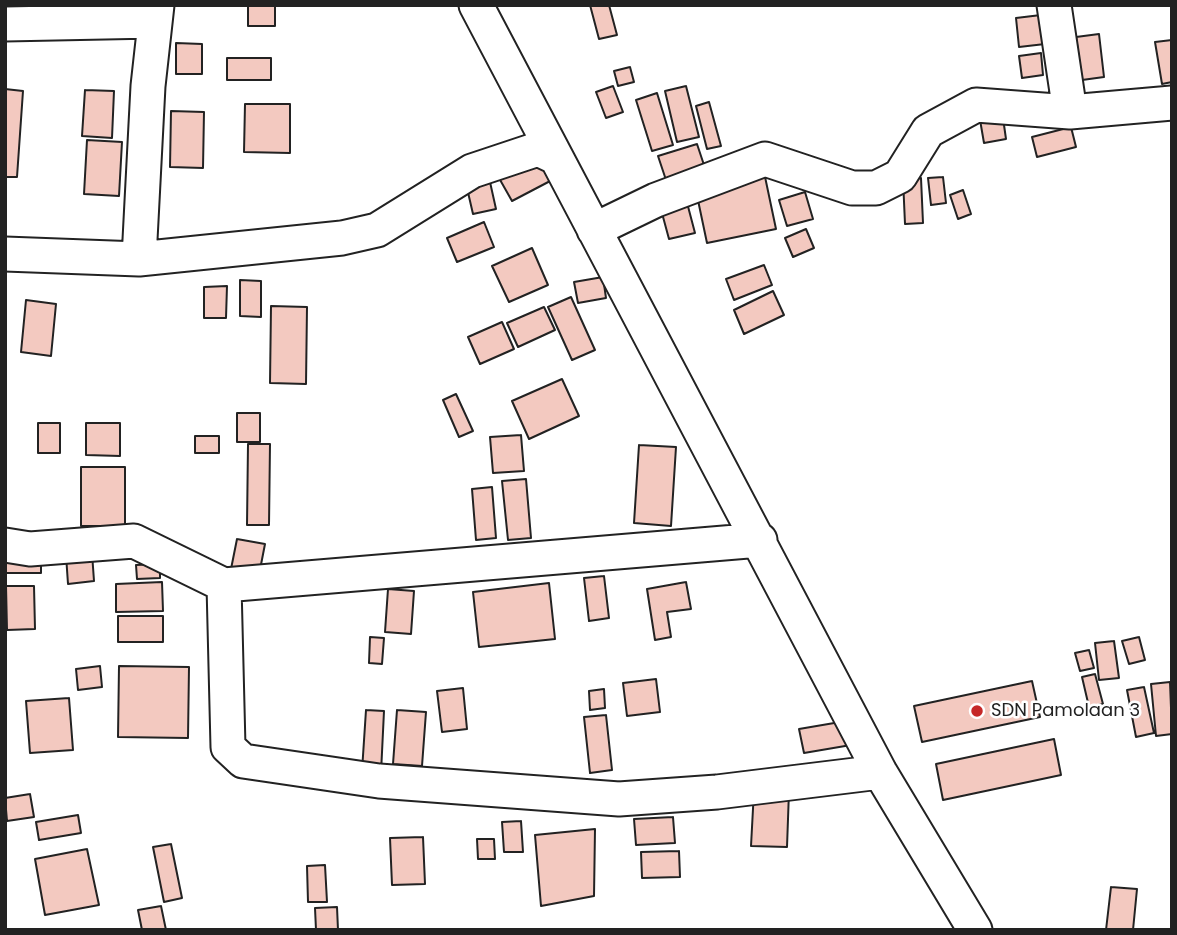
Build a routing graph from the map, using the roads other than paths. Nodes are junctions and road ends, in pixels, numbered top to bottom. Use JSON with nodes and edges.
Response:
{"nodes":[{"id":1,"x":475,"y":5,"type":"edge"},
{"id":2,"x":1054,"y":5,"type":"edge"},
{"id":3,"x":156,"y":13,"type":"edge"},
{"id":4,"x":5,"y":24,"type":"edge"},
{"id":5,"x":1172,"y":103,"type":"edge"},
{"id":6,"x":1070,"y":112,"type":"junction"},
{"id":7,"x":555,"y":157,"type":"junction"},
{"id":8,"x":594,"y":230,"type":"junction"},
{"id":9,"x":5,"y":254,"type":"edge"},
{"id":10,"x":139,"y":259,"type":"junction"},
{"id":11,"x":760,"y":540,"type":"junction"},
{"id":12,"x":5,"y":545,"type":"edge"},
{"id":13,"x":224,"y":585,"type":"junction"},
{"id":14,"x":880,"y":772,"type":"junction"},
{"id":15,"x":975,"y":930,"type":"edge"}],
"edges":[{"from":1,"to":7,"type":"street"},
{"from":2,"to":6,"type":"street"},
{"from":3,"to":4,"type":"street"},
{"from":3,"to":10,"type":"street"},
{"from":5,"to":6,"type":"street"},
{"from":6,"to":8,"type":"street"},
{"from":7,"to":8,"type":"street"},
{"from":7,"to":10,"type":"street"},
{"from":8,"to":11,"type":"street"},
{"from":9,"to":10,"type":"street"},
{"from":11,"to":13,"type":"street"},
{"from":11,"to":14,"type":"street"},
{"from":12,"to":13,"type":"street"},
{"from":13,"to":14,"type":"street"},
{"from":14,"to":15,"type":"street"}]}
